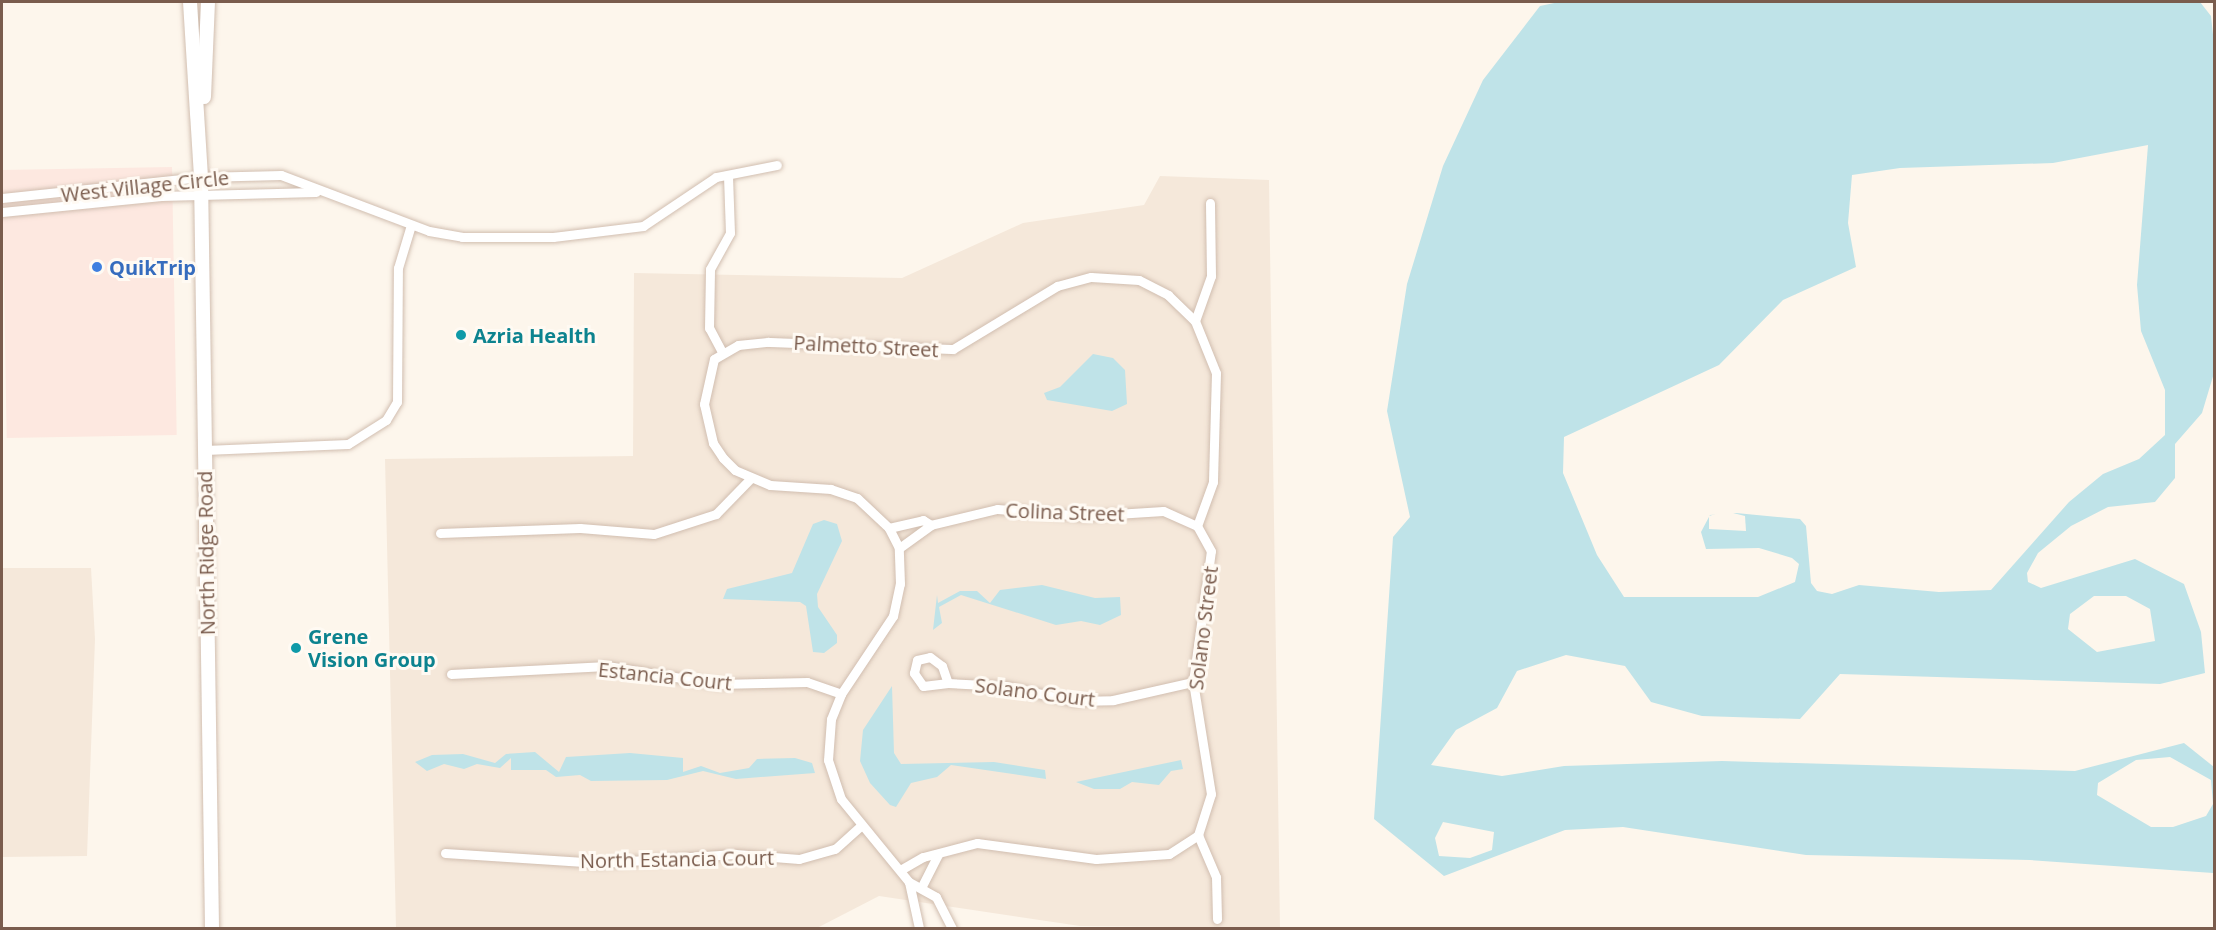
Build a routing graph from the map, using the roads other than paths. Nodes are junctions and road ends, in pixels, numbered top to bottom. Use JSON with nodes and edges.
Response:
{"nodes":[{"id":1,"x":190,"y":2,"type":"edge"},
{"id":2,"x":208,"y":2,"type":"edge"},
{"id":3,"x":777,"y":165,"type":"dead end"},
{"id":4,"x":728,"y":175,"type":"junction"},
{"id":5,"x":201,"y":177,"type":"junction"},
{"id":6,"x":321,"y":192,"type":"junction"},
{"id":7,"x":201,"y":196,"type":"junction"},
{"id":8,"x":2,"y":198,"type":"edge"},
{"id":9,"x":1210,"y":203,"type":"dead end"},
{"id":10,"x":2,"y":212,"type":"edge"},
{"id":11,"x":411,"y":225,"type":"junction"},
{"id":12,"x":1195,"y":321,"type":"junction"},
{"id":13,"x":722,"y":352,"type":"junction"},
{"id":14,"x":205,"y":450,"type":"junction"},
{"id":15,"x":750,"y":478,"type":"junction"},
{"id":16,"x":931,"y":525,"type":"junction"},
{"id":17,"x":1197,"y":526,"type":"junction"},
{"id":18,"x":889,"y":528,"type":"junction"},
{"id":19,"x":440,"y":533,"type":"dead end"},
{"id":20,"x":899,"y":548,"type":"junction"},
{"id":21,"x":450,"y":674,"type":"dead end"},
{"id":22,"x":948,"y":682,"type":"dead end"},
{"id":23,"x":1193,"y":682,"type":"junction"},
{"id":24,"x":841,"y":694,"type":"junction"},
{"id":25,"x":862,"y":825,"type":"junction"},
{"id":26,"x":1198,"y":835,"type":"junction"},
{"id":27,"x":445,"y":853,"type":"dead end"},
{"id":28,"x":938,"y":855,"type":"junction"},
{"id":29,"x":902,"y":869,"type":"junction"},
{"id":30,"x":909,"y":882,"type":"junction"},
{"id":31,"x":922,"y":886,"type":"junction"},
{"id":32,"x":1217,"y":919,"type":"dead end"},
{"id":33,"x":212,"y":928,"type":"edge"},
{"id":34,"x":919,"y":928,"type":"edge"},
{"id":35,"x":952,"y":928,"type":"edge"}],
"edges":[{"from":1,"to":5,"type":"main road","name":"North Ridge Road"},
{"from":2,"to":5,"type":"main road","name":"North Ridge Road"},
{"from":3,"to":4,"type":"street","name":"West Village Circle"},
{"from":4,"to":11,"type":"street","name":"West Village Circle"},
{"from":4,"to":13,"type":"street"},
{"from":5,"to":6,"type":"street","name":"West Village Circle"},
{"from":5,"to":7,"type":"main road","name":"North Ridge Road"},
{"from":5,"to":8,"type":"street","name":"West Village Circle"},
{"from":6,"to":7,"type":"street","name":"West Village Circle"},
{"from":6,"to":11,"type":"street","name":"West Village Circle"},
{"from":7,"to":10,"type":"street","name":"West Village Circle"},
{"from":7,"to":14,"type":"main road","name":"North Ridge Road"},
{"from":9,"to":12,"type":"street"},
{"from":11,"to":14,"type":"street"},
{"from":12,"to":13,"type":"street","name":"Palmetto Street"},
{"from":12,"to":17,"type":"street"},
{"from":13,"to":15,"type":"street"},
{"from":14,"to":33,"type":"main road","name":"North Ridge Road"},
{"from":15,"to":18,"type":"street"},
{"from":15,"to":19,"type":"street"},
{"from":16,"to":17,"type":"street","name":"Colina Street"},
{"from":16,"to":18,"type":"street","name":"Colina Street"},
{"from":16,"to":20,"type":"street","name":"Colina Street"},
{"from":17,"to":23,"type":"street","name":"Solano Street"},
{"from":18,"to":20,"type":"street"},
{"from":20,"to":24,"type":"street"},
{"from":21,"to":24,"type":"street","name":"Estancia Court"},
{"from":22,"to":23,"type":"street","name":"Solano Court"},
{"from":23,"to":26,"type":"street","name":"Solano Street"},
{"from":24,"to":25,"type":"street"},
{"from":25,"to":27,"type":"street","name":"North Estancia Court"},
{"from":25,"to":29,"type":"street"},
{"from":26,"to":28,"type":"street"},
{"from":26,"to":32,"type":"street"},
{"from":28,"to":29,"type":"street"},
{"from":28,"to":31,"type":"street"},
{"from":29,"to":30,"type":"street"},
{"from":30,"to":31,"type":"street"},
{"from":30,"to":34,"type":"street"},
{"from":31,"to":35,"type":"street"}]}
